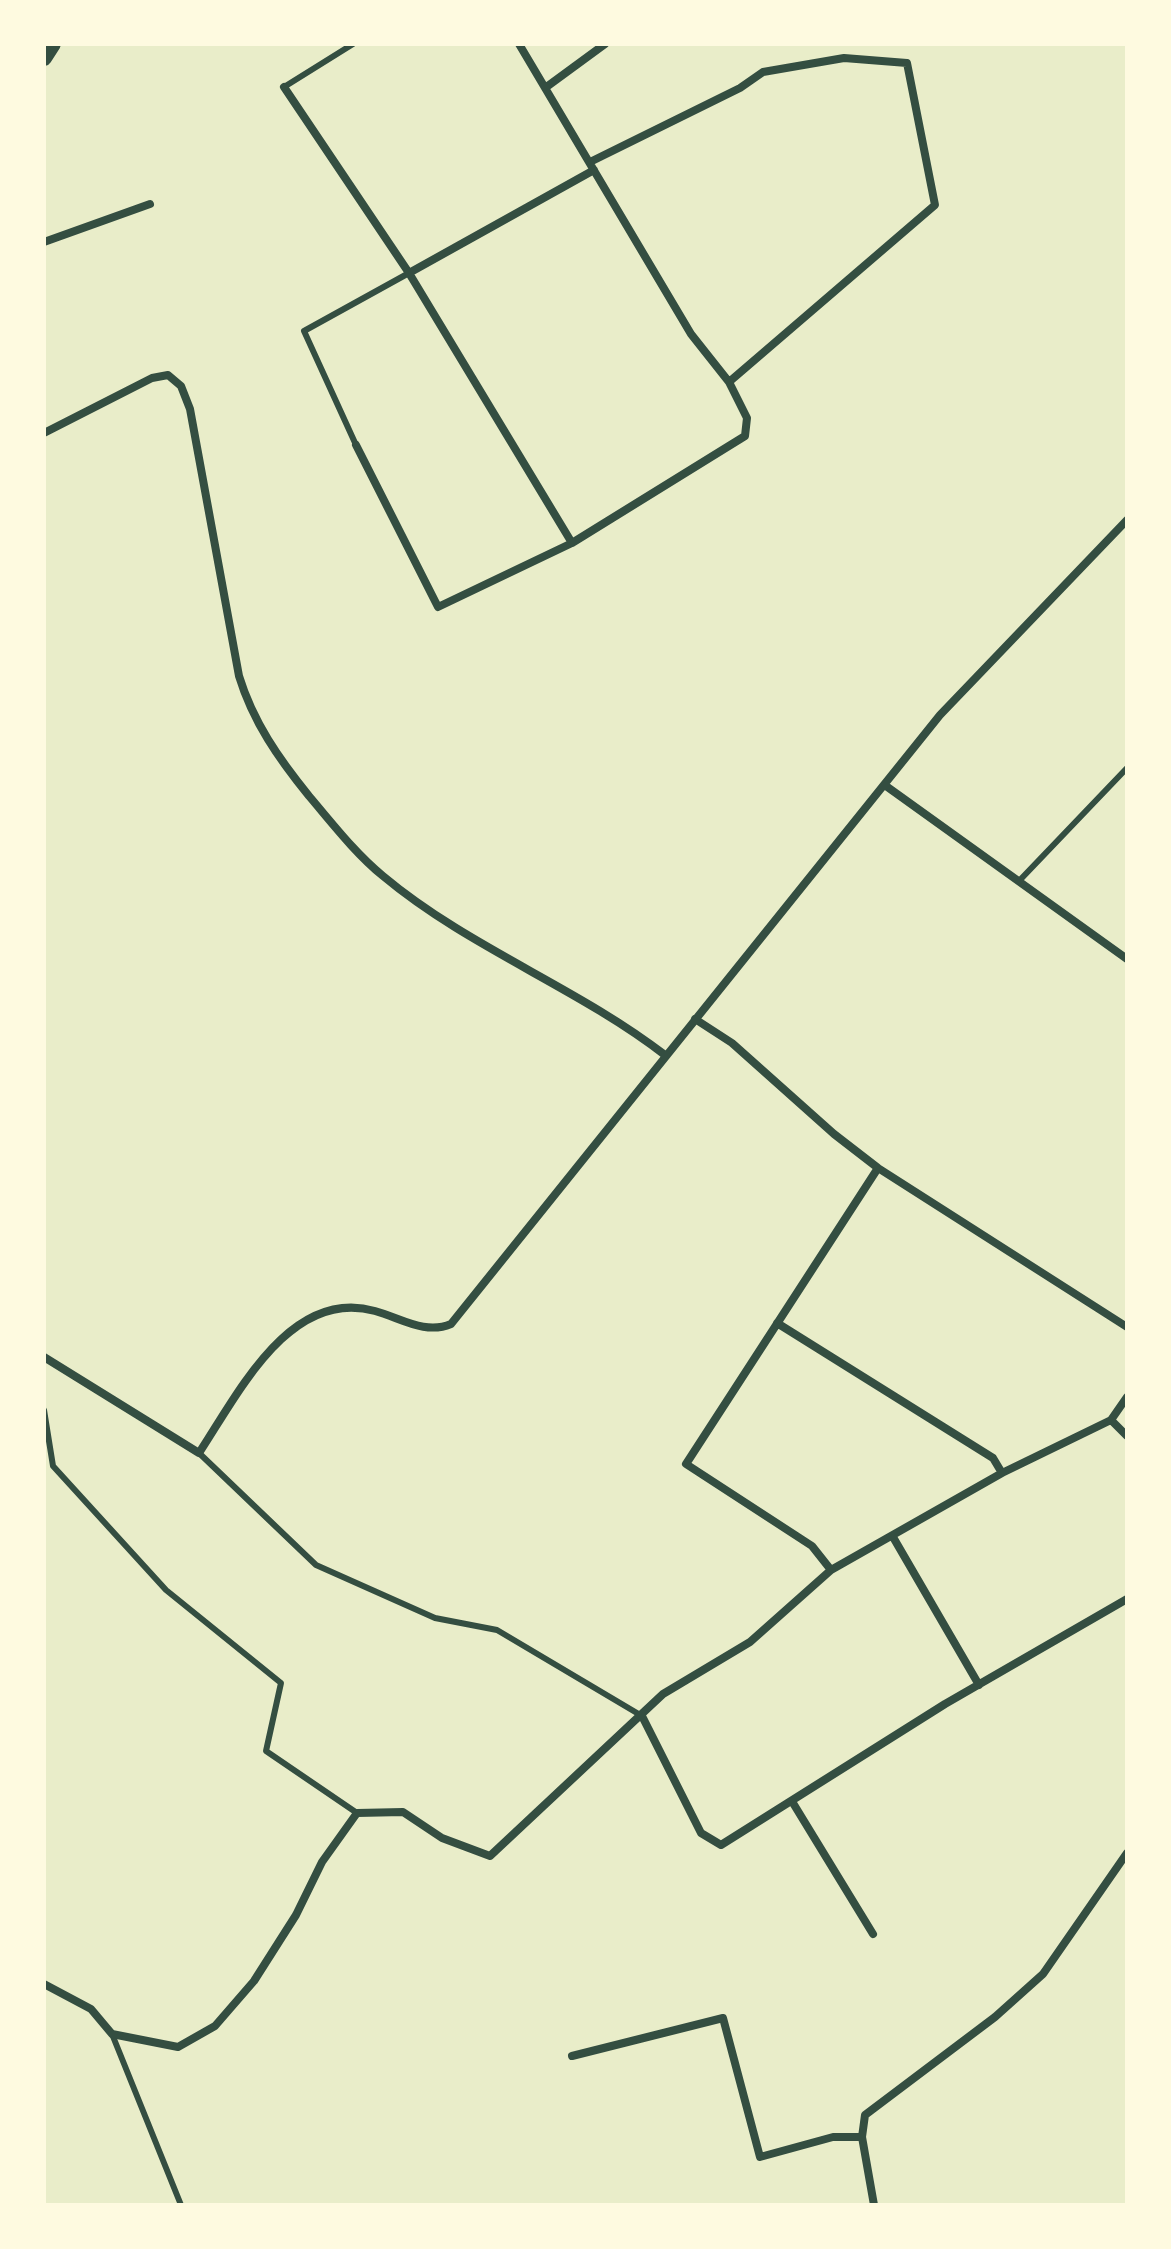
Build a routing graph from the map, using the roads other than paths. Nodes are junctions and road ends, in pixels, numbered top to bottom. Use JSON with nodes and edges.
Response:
{"nodes":[{"id":1,"x":53,"y":44,"type":"edge"},
{"id":2,"x":353,"y":44,"type":"edge"},
{"id":3,"x":519,"y":44,"type":"edge"},
{"id":4,"x":605,"y":44,"type":"edge"},
{"id":5,"x":44,"y":58,"type":"edge"},
{"id":6,"x":284,"y":87,"type":"joint"},
{"id":7,"x":545,"y":88,"type":"junction"},
{"id":8,"x":592,"y":166,"type":"junction"},
{"id":9,"x":150,"y":204,"type":"dead end"},
{"id":10,"x":44,"y":242,"type":"edge"},
{"id":11,"x":409,"y":273,"type":"junction"},
{"id":12,"x":729,"y":382,"type":"junction"},
{"id":13,"x":44,"y":433,"type":"edge"},
{"id":14,"x":356,"y":445,"type":"joint"},
{"id":15,"x":1127,"y":520,"type":"edge"},
{"id":16,"x":572,"y":543,"type":"junction"},
{"id":17,"x":1127,"y":768,"type":"edge"},
{"id":18,"x":886,"y":786,"type":"junction"},
{"id":19,"x":1019,"y":881,"type":"junction"},
{"id":20,"x":1127,"y":959,"type":"edge"},
{"id":21,"x":695,"y":1019,"type":"junction"},
{"id":22,"x":665,"y":1055,"type":"junction"},
{"id":23,"x":878,"y":1168,"type":"junction"},
{"id":24,"x":777,"y":1323,"type":"junction"},
{"id":25,"x":1127,"y":1327,"type":"edge"},
{"id":26,"x":44,"y":1357,"type":"edge"},
{"id":27,"x":1127,"y":1397,"type":"edge"},
{"id":28,"x":44,"y":1410,"type":"edge"},
{"id":29,"x":1111,"y":1420,"type":"junction"},
{"id":30,"x":1127,"y":1436,"type":"edge"},
{"id":31,"x":199,"y":1453,"type":"junction"},
{"id":32,"x":1002,"y":1473,"type":"junction"},
{"id":33,"x":893,"y":1537,"type":"junction"},
{"id":34,"x":831,"y":1570,"type":"junction"},
{"id":35,"x":1127,"y":1599,"type":"edge"},
{"id":36,"x":979,"y":1685,"type":"junction"},
{"id":37,"x":642,"y":1716,"type":"junction"},
{"id":38,"x":793,"y":1803,"type":"junction"},
{"id":39,"x":357,"y":1813,"type":"junction"},
{"id":40,"x":1127,"y":1853,"type":"edge"},
{"id":41,"x":873,"y":1934,"type":"dead end"},
{"id":42,"x":44,"y":1984,"type":"edge"},
{"id":43,"x":112,"y":2034,"type":"junction"},
{"id":44,"x":572,"y":2056,"type":"dead end"},
{"id":45,"x":862,"y":2137,"type":"junction"},
{"id":46,"x":181,"y":2205,"type":"edge"},
{"id":47,"x":874,"y":2205,"type":"edge"}],
"edges":[{"from":1,"to":5,"type":"main road"},
{"from":2,"to":6,"type":"lane"},
{"from":3,"to":7,"type":"street"},
{"from":4,"to":7,"type":"street"},
{"from":6,"to":11,"type":"street"},
{"from":7,"to":8,"type":"street"},
{"from":8,"to":11,"type":"street"},
{"from":8,"to":12,"type":"street"},
{"from":8,"to":12,"type":"street"},
{"from":9,"to":10,"type":"street"},
{"from":11,"to":14,"type":"lane"},
{"from":11,"to":16,"type":"street"},
{"from":12,"to":16,"type":"street"},
{"from":13,"to":22,"type":"street"},
{"from":14,"to":16,"type":"street"},
{"from":15,"to":18,"type":"street"},
{"from":17,"to":19,"type":"lane"},
{"from":18,"to":19,"type":"street"},
{"from":18,"to":21,"type":"street"},
{"from":19,"to":20,"type":"street"},
{"from":21,"to":22,"type":"street"},
{"from":21,"to":23,"type":"street"},
{"from":22,"to":31,"type":"street"},
{"from":23,"to":24,"type":"street"},
{"from":23,"to":25,"type":"street"},
{"from":24,"to":32,"type":"street"},
{"from":24,"to":34,"type":"street"},
{"from":26,"to":31,"type":"street"},
{"from":27,"to":29,"type":"street"},
{"from":28,"to":39,"type":"lane"},
{"from":29,"to":30,"type":"street"},
{"from":29,"to":32,"type":"street"},
{"from":31,"to":37,"type":"lane"},
{"from":32,"to":33,"type":"street"},
{"from":33,"to":34,"type":"street"},
{"from":33,"to":36,"type":"street"},
{"from":34,"to":37,"type":"street"},
{"from":35,"to":36,"type":"street"},
{"from":36,"to":38,"type":"street"},
{"from":37,"to":38,"type":"street"},
{"from":37,"to":39,"type":"street"},
{"from":38,"to":41,"type":"street"},
{"from":39,"to":43,"type":"street"},
{"from":40,"to":45,"type":"street"},
{"from":42,"to":43,"type":"street"},
{"from":43,"to":46,"type":"lane"},
{"from":44,"to":45,"type":"street"},
{"from":45,"to":47,"type":"street"}]}
